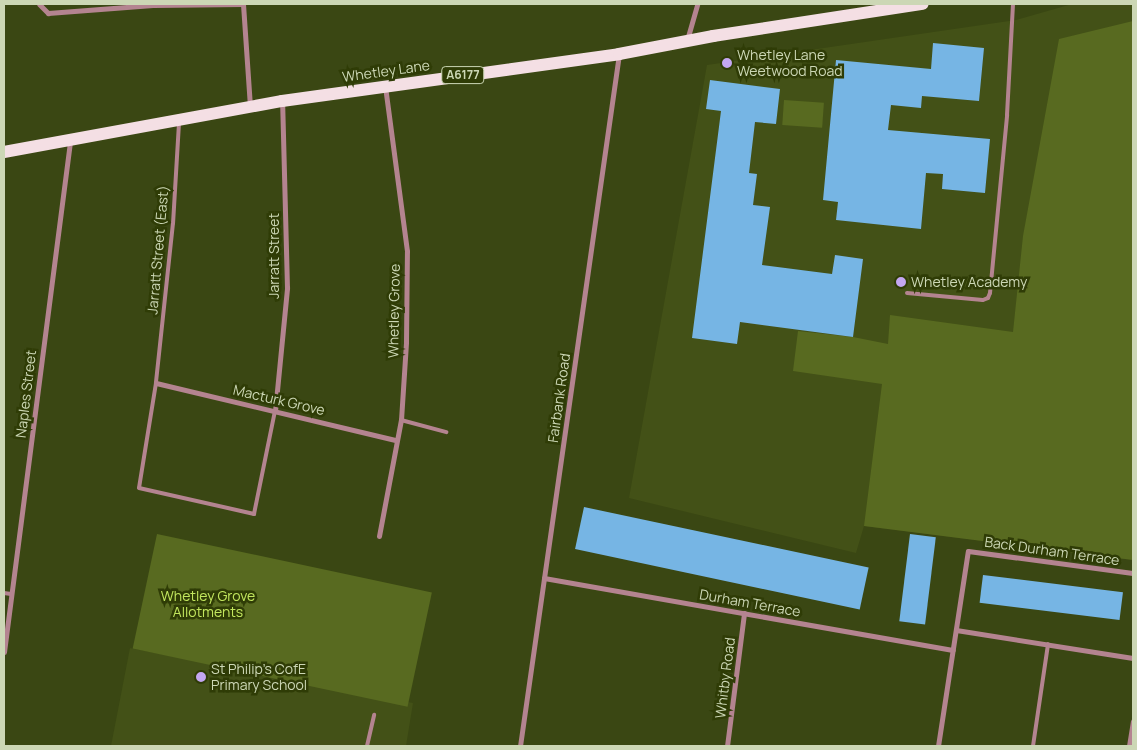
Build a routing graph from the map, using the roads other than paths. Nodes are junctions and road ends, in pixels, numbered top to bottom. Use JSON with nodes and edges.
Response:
{"nodes":[{"id":1,"x":39,"y":4,"type":"edge"},
{"id":2,"x":243,"y":4,"type":"edge"},
{"id":3,"x":697,"y":4,"type":"edge"},
{"id":4,"x":923,"y":4,"type":"edge"},
{"id":5,"x":1013,"y":4,"type":"edge"},
{"id":6,"x":153,"y":5,"type":"edge"},
{"id":7,"x":686,"y":41,"type":"junction"},
{"id":8,"x":619,"y":54,"type":"junction"},
{"id":9,"x":385,"y":86,"type":"junction"},
{"id":10,"x":282,"y":101,"type":"junction"},
{"id":11,"x":250,"y":106,"type":"junction"},
{"id":12,"x":179,"y":118,"type":"junction"},
{"id":13,"x":70,"y":139,"type":"junction"},
{"id":14,"x":4,"y":152,"type":"edge"},
{"id":15,"x":907,"y":293,"type":"dead end"},
{"id":16,"x":156,"y":383,"type":"junction"},
{"id":17,"x":275,"y":411,"type":"junction"},
{"id":18,"x":401,"y":420,"type":"junction"},
{"id":19,"x":446,"y":432,"type":"dead end"},
{"id":20,"x":396,"y":440,"type":"junction"},
{"id":21,"x":379,"y":536,"type":"dead end"},
{"id":22,"x":1133,"y":573,"type":"edge"},
{"id":23,"x":544,"y":578,"type":"junction"},
{"id":24,"x":4,"y":593,"type":"edge"},
{"id":25,"x":11,"y":594,"type":"junction"},
{"id":26,"x":744,"y":613,"type":"junction"},
{"id":27,"x":956,"y":630,"type":"junction"},
{"id":28,"x":1048,"y":644,"type":"junction"},
{"id":29,"x":953,"y":650,"type":"junction"},
{"id":30,"x":4,"y":652,"type":"edge"},
{"id":31,"x":1133,"y":658,"type":"edge"},
{"id":32,"x":374,"y":714,"type":"dead end"},
{"id":33,"x":1133,"y":721,"type":"edge"},
{"id":34,"x":367,"y":746,"type":"edge"},
{"id":35,"x":520,"y":746,"type":"edge"},
{"id":36,"x":728,"y":746,"type":"edge"},
{"id":37,"x":938,"y":746,"type":"edge"},
{"id":38,"x":1033,"y":746,"type":"edge"},
{"id":39,"x":1129,"y":746,"type":"edge"}],
"edges":[{"from":1,"to":6,"type":"street"},
{"from":2,"to":6,"type":"street"},
{"from":2,"to":11,"type":"street"},
{"from":3,"to":7,"type":"street"},
{"from":4,"to":7,"type":"main road","name":"Whetley Lane","number":"A6177"},
{"from":5,"to":15,"type":"lane"},
{"from":7,"to":8,"type":"main road","name":"Whetley Lane","number":"A6177"},
{"from":8,"to":9,"type":"main road","name":"Whetley Lane","number":"A6177"},
{"from":8,"to":23,"type":"street","name":"Fairbank Road"},
{"from":9,"to":10,"type":"main road","name":"Whetley Lane","number":"A6177"},
{"from":9,"to":18,"type":"street","name":"Whetley Grove"},
{"from":10,"to":11,"type":"main road","name":"Whetley Lane","number":"A6177"},
{"from":10,"to":17,"type":"street","name":"Jarratt Street"},
{"from":11,"to":12,"type":"main road","name":"Whetley Lane","number":"A6177"},
{"from":12,"to":13,"type":"main road","name":"Whetley Lane","number":"A6177"},
{"from":12,"to":16,"type":"lane","name":"Jarratt Street (East)"},
{"from":13,"to":14,"type":"main road","name":"Whetley Lane","number":"A6177"},
{"from":13,"to":25,"type":"street","name":"Naples Street"},
{"from":16,"to":17,"type":"street","name":"Macturk Grove"},
{"from":16,"to":17,"type":"lane","name":"Jarratt Street (East)"},
{"from":17,"to":20,"type":"street","name":"Macturk Grove"},
{"from":18,"to":19,"type":"lane"},
{"from":18,"to":20,"type":"street","name":"Whetley Grove"},
{"from":20,"to":21,"type":"street","name":"Whetley Grove"},
{"from":22,"to":27,"type":"street","name":"Back Durham Terrace"},
{"from":23,"to":26,"type":"street","name":"Durham Terrace"},
{"from":23,"to":35,"type":"street","name":"Fairbank Road"},
{"from":24,"to":25,"type":"lane"},
{"from":25,"to":30,"type":"street","name":"Naples Street"},
{"from":26,"to":29,"type":"street","name":"Durham Terrace"},
{"from":26,"to":36,"type":"street","name":"Whitby Road"},
{"from":27,"to":28,"type":"street"},
{"from":27,"to":29,"type":"street"},
{"from":28,"to":31,"type":"street"},
{"from":28,"to":38,"type":"lane"},
{"from":29,"to":37,"type":"street"},
{"from":32,"to":34,"type":"lane"},
{"from":33,"to":39,"type":"street"}]}
